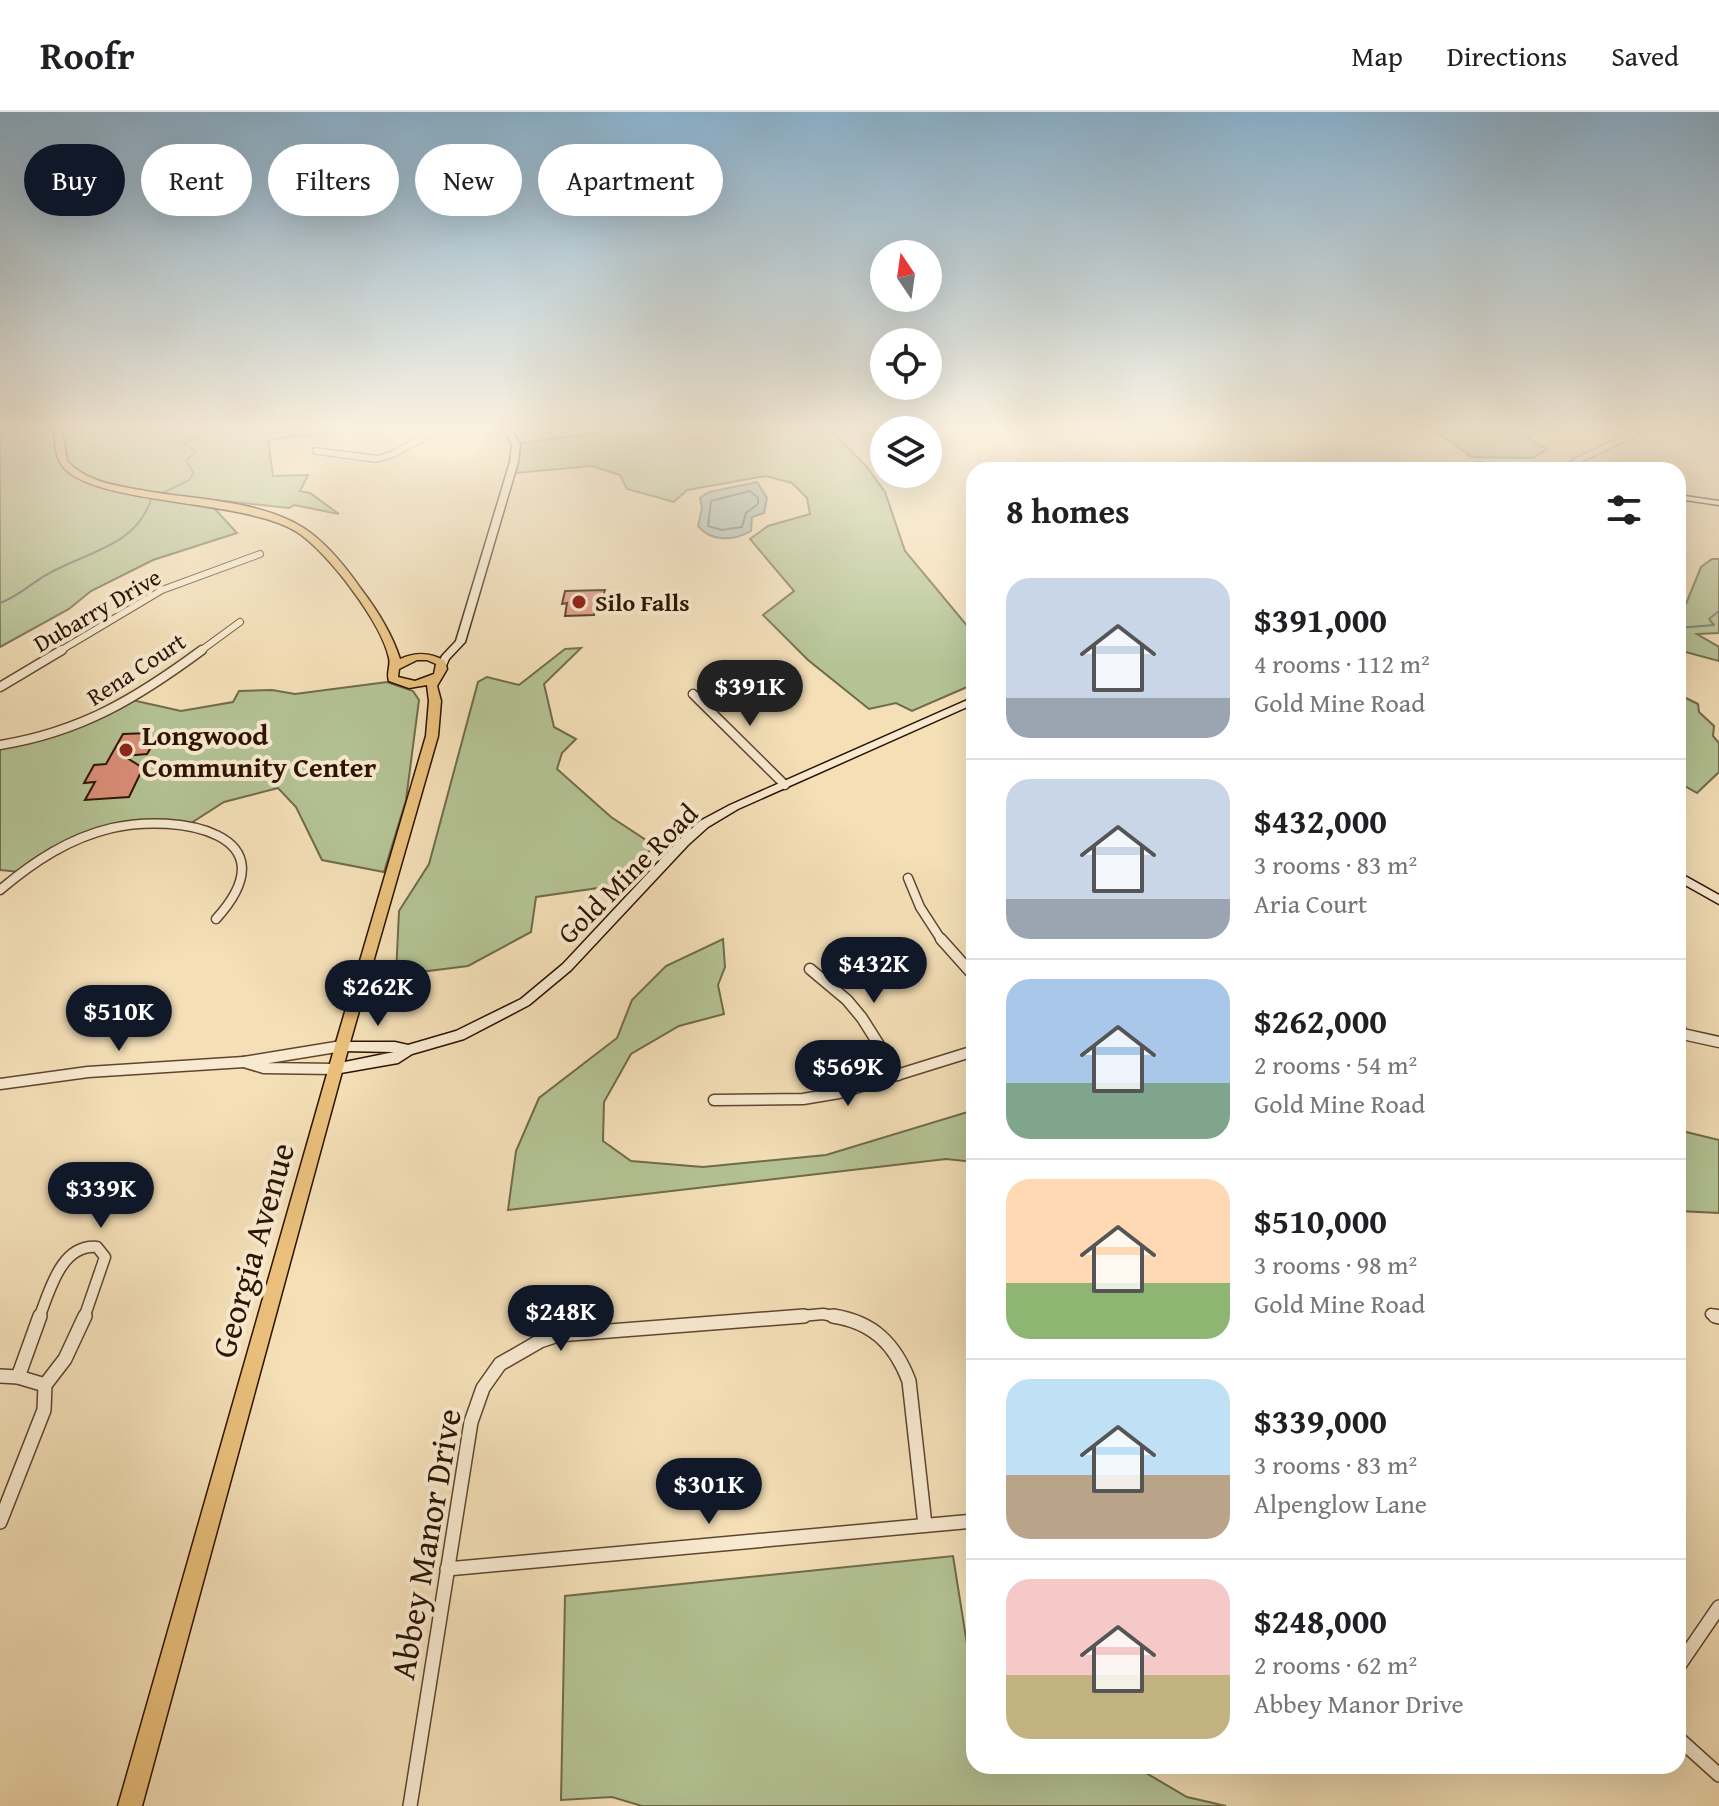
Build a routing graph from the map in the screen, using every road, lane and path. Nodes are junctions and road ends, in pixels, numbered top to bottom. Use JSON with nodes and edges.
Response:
{"nodes":[{"id":1,"x":223,"y":508,"type":"edge"},
{"id":2,"x":500,"y":508,"type":"edge"},
{"id":3,"x":260,"y":554,"type":"dead end"},
{"id":4,"x":240,"y":622,"type":"dead end"},
{"id":5,"x":462,"y":634,"type":"junction"},
{"id":6,"x":385,"y":635,"type":"junction"},
{"id":7,"x":428,"y":657,"type":"junction"},
{"id":8,"x":412,"y":658,"type":"junction"},
{"id":9,"x":395,"y":667,"type":"junction"},
{"id":10,"x":440,"y":671,"type":"junction"},
{"id":11,"x":416,"y":685,"type":"junction"},
{"id":12,"x":0,"y":687,"type":"edge"},
{"id":13,"x":693,"y":694,"type":"dead end"},
{"id":14,"x":966,"y":704,"type":"edge"},
{"id":15,"x":434,"y":711,"type":"junction"},
{"id":16,"x":0,"y":745,"type":"edge"},
{"id":17,"x":785,"y":785,"type":"junction"},
{"id":18,"x":908,"y":878,"type":"dead end"},
{"id":19,"x":1686,"y":881,"type":"edge"},
{"id":20,"x":0,"y":890,"type":"edge"},
{"id":21,"x":1719,"y":900,"type":"edge"},
{"id":22,"x":216,"y":919,"type":"dead end"},
{"id":23,"x":966,"y":968,"type":"edge"},
{"id":24,"x":810,"y":969,"type":"dead end"},
{"id":25,"x":1686,"y":1035,"type":"edge"},
{"id":26,"x":1719,"y":1042,"type":"edge"},
{"id":27,"x":342,"y":1046,"type":"junction"},
{"id":28,"x":408,"y":1050,"type":"junction"},
{"id":29,"x":966,"y":1054,"type":"edge"},
{"id":30,"x":244,"y":1062,"type":"junction"},
{"id":31,"x":335,"y":1069,"type":"junction"},
{"id":32,"x":898,"y":1075,"type":"junction"},
{"id":33,"x":0,"y":1084,"type":"edge"},
{"id":34,"x":714,"y":1100,"type":"dead end"},
{"id":35,"x":0,"y":1376,"type":"edge"},
{"id":36,"x":18,"y":1377,"type":"junction"},
{"id":37,"x":45,"y":1385,"type":"junction"},
{"id":38,"x":0,"y":1522,"type":"edge"},
{"id":39,"x":966,"y":1522,"type":"edge"},
{"id":40,"x":925,"y":1525,"type":"junction"},
{"id":41,"x":447,"y":1569,"type":"junction"},
{"id":42,"x":1719,"y":1607,"type":"edge"},
{"id":43,"x":1686,"y":1655,"type":"edge"},
{"id":44,"x":1686,"y":1745,"type":"edge"},
{"id":45,"x":1719,"y":1775,"type":"edge"},
{"id":46,"x":130,"y":1806,"type":"edge"},
{"id":47,"x":410,"y":1806,"type":"edge"}],
"edges":[{"from":1,"to":6,"type":"main road"},
{"from":2,"to":5,"type":"street"},
{"from":3,"to":12,"type":"street","name":"Dubarry Drive"},
{"from":4,"to":16,"type":"street","name":"Rena Court"},
{"from":5,"to":7,"type":"street"},
{"from":5,"to":10,"type":"street"},
{"from":6,"to":8,"type":"main road"},
{"from":6,"to":9,"type":"main road"},
{"from":7,"to":8,"type":"main road"},
{"from":7,"to":10,"type":"main road"},
{"from":8,"to":9,"type":"main road"},
{"from":9,"to":11,"type":"main road"},
{"from":10,"to":11,"type":"main road"},
{"from":10,"to":15,"type":"main road","name":"Georgia Avenue"},
{"from":11,"to":15,"type":"main road"},
{"from":13,"to":17,"type":"street"},
{"from":14,"to":17,"type":"street","name":"Gold Mine Road"},
{"from":15,"to":27,"type":"main road","name":"Georgia Avenue"},
{"from":17,"to":28,"type":"street","name":"Gold Mine Road"},
{"from":18,"to":23,"type":"street"},
{"from":19,"to":21,"type":"street"},
{"from":20,"to":22,"type":"street"},
{"from":24,"to":32,"type":"street"},
{"from":25,"to":26,"type":"street"},
{"from":27,"to":28,"type":"street","name":"Gold Mine Road"},
{"from":27,"to":30,"type":"street","name":"Gold Mine Road"},
{"from":27,"to":31,"type":"main road","name":"Georgia Avenue"},
{"from":28,"to":31,"type":"street","name":"Gold Mine Road"},
{"from":29,"to":32,"type":"street"},
{"from":30,"to":31,"type":"street","name":"Gold Mine Road"},
{"from":30,"to":33,"type":"street","name":"Gold Mine Road"},
{"from":31,"to":46,"type":"main road","name":"Georgia Avenue"},
{"from":32,"to":34,"type":"street"},
{"from":35,"to":36,"type":"street"},
{"from":36,"to":37,"type":"street"},
{"from":36,"to":37,"type":"street"},
{"from":37,"to":38,"type":"street"},
{"from":39,"to":40,"type":"street"},
{"from":40,"to":41,"type":"street"},
{"from":40,"to":41,"type":"street","name":"Abbey Manor Drive"},
{"from":41,"to":47,"type":"street","name":"Abbey Manor Drive"},
{"from":42,"to":43,"type":"street"},
{"from":44,"to":45,"type":"street"}]}
